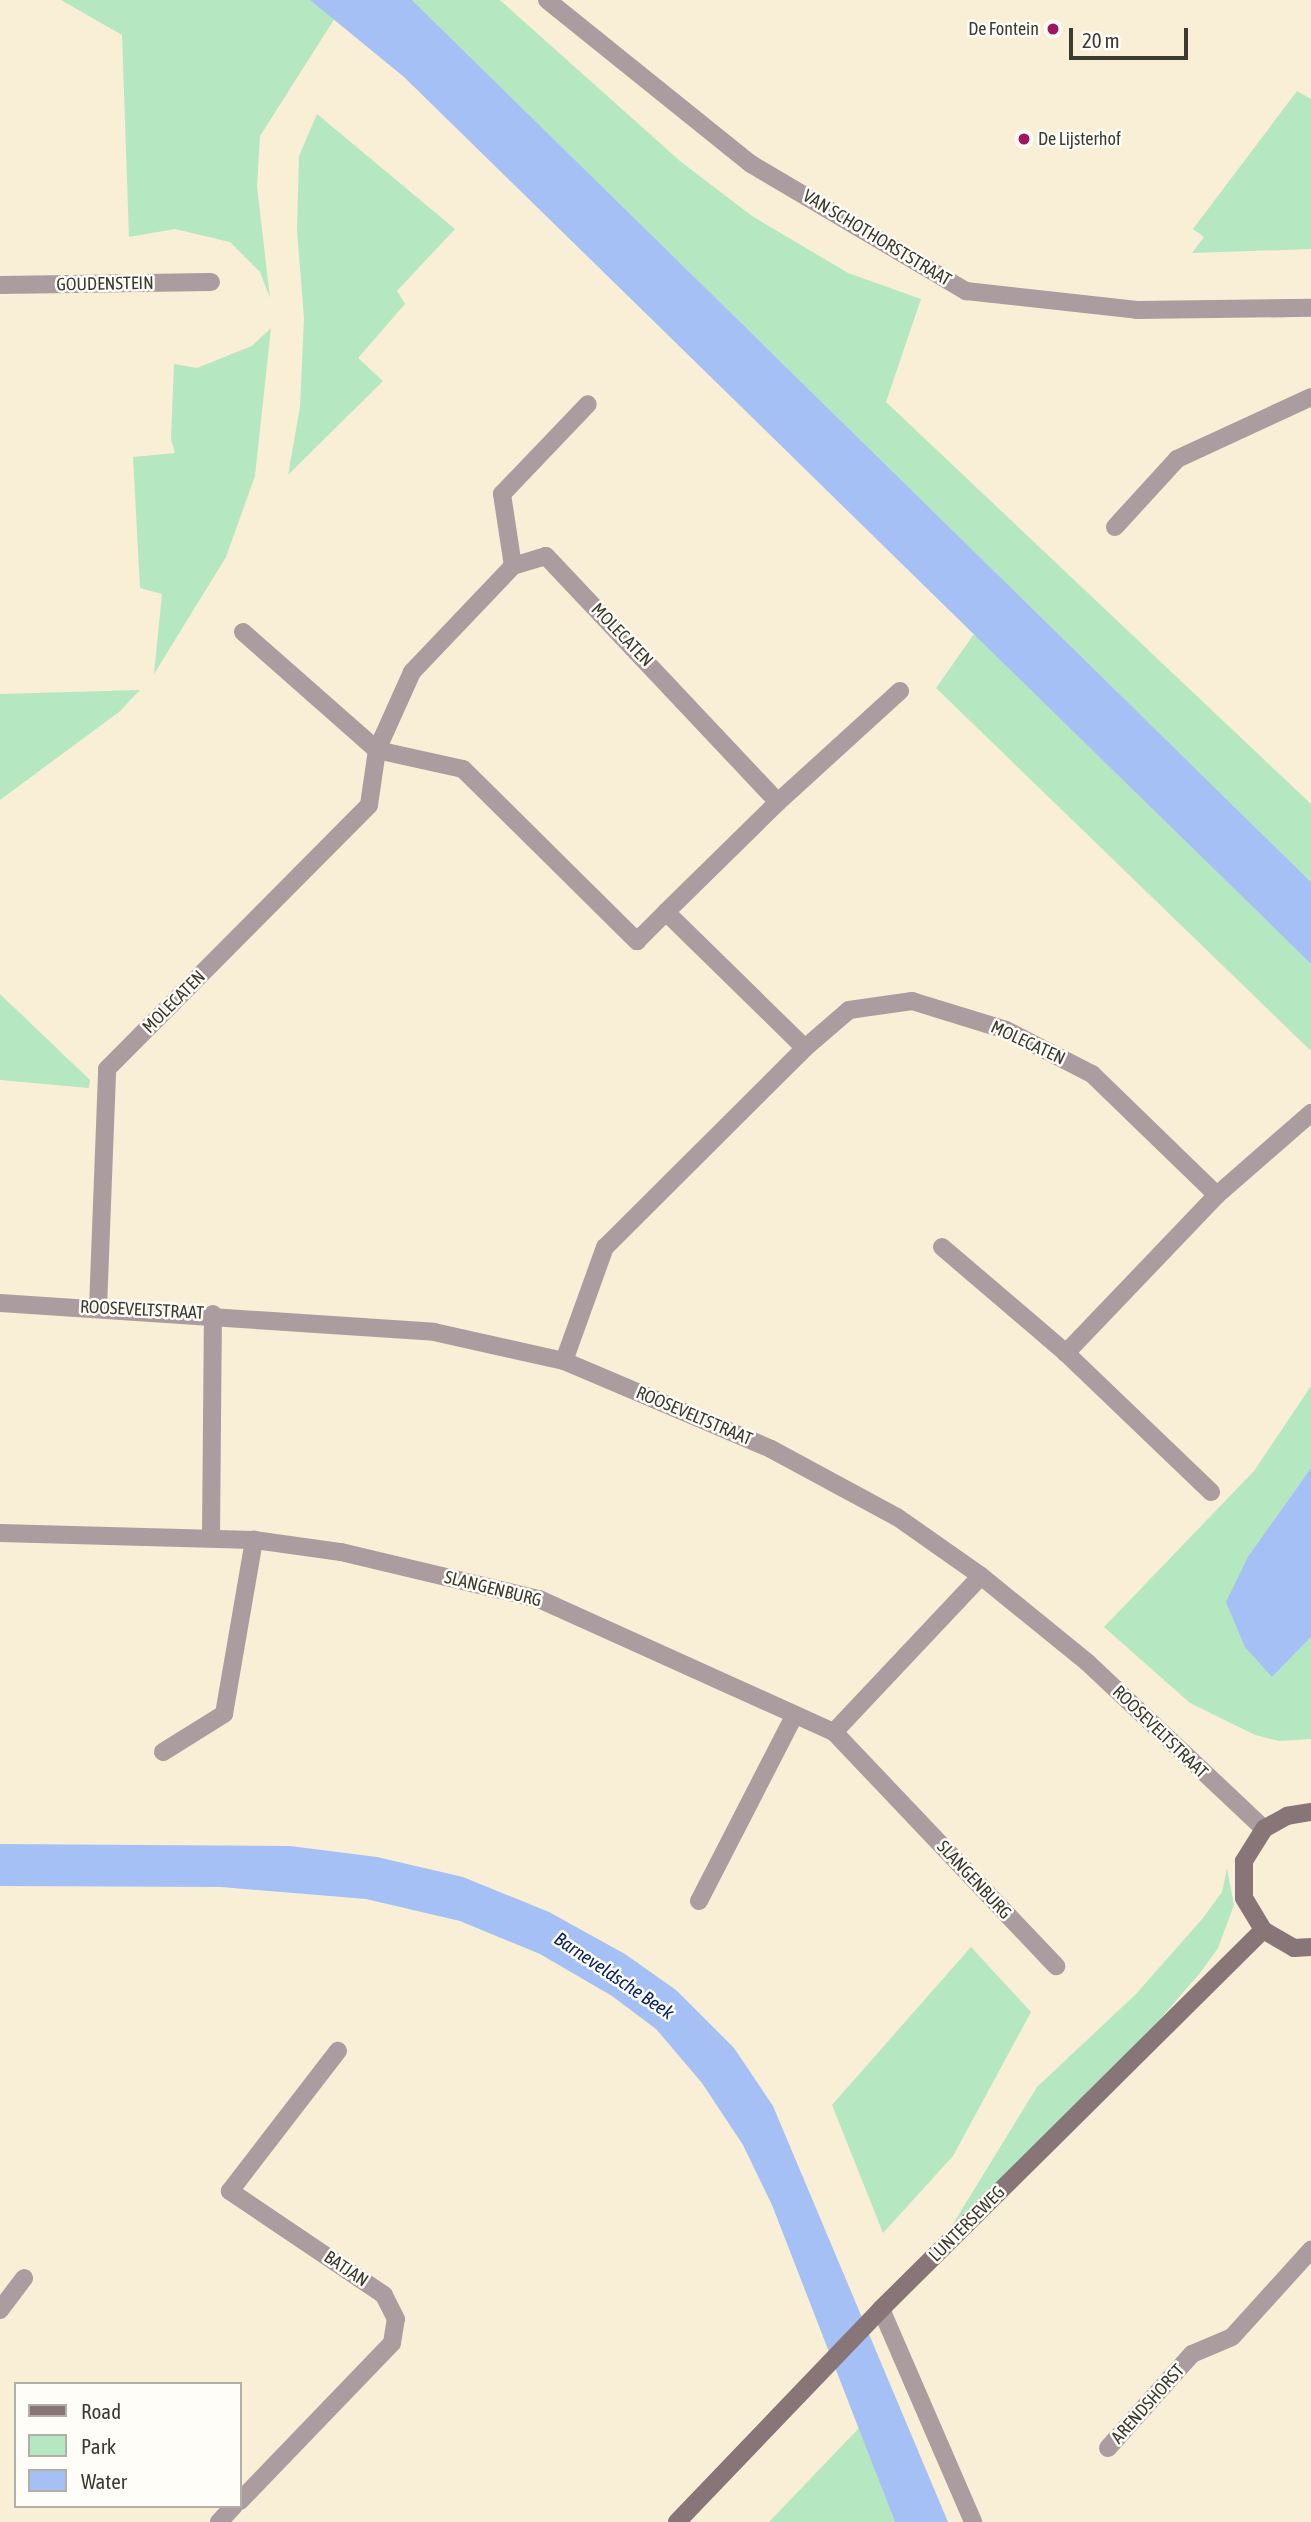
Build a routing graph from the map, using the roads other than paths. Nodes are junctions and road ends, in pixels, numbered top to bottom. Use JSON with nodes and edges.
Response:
{"nodes":[{"id":1,"x":547,"y":0,"type":"edge"},
{"id":2,"x":211,"y":282,"type":"dead end"},
{"id":3,"x":0,"y":285,"type":"edge"},
{"id":4,"x":1311,"y":308,"type":"edge"},
{"id":5,"x":1311,"y":397,"type":"edge"},
{"id":6,"x":588,"y":404,"type":"dead end"},
{"id":7,"x":1115,"y":527,"type":"dead end"},
{"id":8,"x":513,"y":566,"type":"junction"},
{"id":9,"x":243,"y":632,"type":"dead end"},
{"id":10,"x":900,"y":691,"type":"dead end"},
{"id":11,"x":377,"y":750,"type":"junction"},
{"id":12,"x":778,"y":802,"type":"junction"},
{"id":13,"x":666,"y":912,"type":"junction"},
{"id":14,"x":805,"y":1048,"type":"junction"},
{"id":15,"x":1311,"y":1113,"type":"edge"},
{"id":16,"x":1217,"y":1195,"type":"junction"},
{"id":17,"x":942,"y":1247,"type":"dead end"},
{"id":18,"x":0,"y":1303,"type":"edge"},
{"id":19,"x":98,"y":1308,"type":"junction"},
{"id":20,"x":213,"y":1314,"type":"junction"},
{"id":21,"x":1066,"y":1353,"type":"junction"},
{"id":22,"x":564,"y":1362,"type":"junction"},
{"id":23,"x":1211,"y":1492,"type":"dead end"},
{"id":24,"x":0,"y":1533,"type":"edge"},
{"id":25,"x":211,"y":1536,"type":"junction"},
{"id":26,"x":254,"y":1540,"type":"junction"},
{"id":27,"x":981,"y":1576,"type":"junction"},
{"id":28,"x":794,"y":1716,"type":"junction"},
{"id":29,"x":834,"y":1732,"type":"junction"},
{"id":30,"x":163,"y":1752,"type":"dead end"},
{"id":31,"x":1311,"y":1812,"type":"edge"},
{"id":32,"x":1264,"y":1829,"type":"junction"},
{"id":33,"x":699,"y":1901,"type":"dead end"},
{"id":34,"x":1263,"y":1930,"type":"junction"},
{"id":35,"x":1311,"y":1947,"type":"edge"},
{"id":36,"x":1056,"y":1966,"type":"dead end"},
{"id":37,"x":338,"y":2051,"type":"dead end"},
{"id":38,"x":1311,"y":2250,"type":"edge"},
{"id":39,"x":24,"y":2278,"type":"dead end"},
{"id":40,"x":0,"y":2310,"type":"edge"},
{"id":41,"x":878,"y":2313,"type":"junction"},
{"id":42,"x":1108,"y":2448,"type":"dead end"},
{"id":43,"x":242,"y":2499,"type":"edge"},
{"id":44,"x":232,"y":2508,"type":"edge"},
{"id":45,"x":219,"y":2522,"type":"edge"},
{"id":46,"x":677,"y":2522,"type":"edge"},
{"id":47,"x":973,"y":2522,"type":"edge"}],
"edges":[{"from":1,"to":4,"type":"street","name":"VAN SCHOTHORSTSTRAAT"},
{"from":2,"to":3,"type":"street","name":"GOUDENSTEIN"},
{"from":5,"to":7,"type":"street"},
{"from":6,"to":8,"type":"street"},
{"from":8,"to":11,"type":"street","name":"MOLECATEN"},
{"from":8,"to":12,"type":"street","name":"MOLECATEN"},
{"from":9,"to":11,"type":"street"},
{"from":10,"to":12,"type":"street"},
{"from":11,"to":13,"type":"street"},
{"from":11,"to":19,"type":"street","name":"MOLECATEN"},
{"from":12,"to":13,"type":"street"},
{"from":13,"to":14,"type":"street"},
{"from":14,"to":16,"type":"street","name":"MOLECATEN"},
{"from":14,"to":22,"type":"street","name":"MOLECATEN"},
{"from":15,"to":16,"type":"street"},
{"from":16,"to":21,"type":"street"},
{"from":17,"to":21,"type":"street"},
{"from":18,"to":19,"type":"street","name":"ROOSEVELTSTRAAT"},
{"from":19,"to":20,"type":"street","name":"ROOSEVELTSTRAAT"},
{"from":20,"to":22,"type":"street","name":"ROOSEVELTSTRAAT"},
{"from":20,"to":25,"type":"street"},
{"from":21,"to":23,"type":"street"},
{"from":22,"to":27,"type":"street","name":"ROOSEVELTSTRAAT"},
{"from":24,"to":25,"type":"street","name":"SLANGENBURG"},
{"from":25,"to":26,"type":"street","name":"SLANGENBURG"},
{"from":26,"to":28,"type":"street","name":"SLANGENBURG"},
{"from":26,"to":30,"type":"street"},
{"from":27,"to":29,"type":"street"},
{"from":27,"to":32,"type":"street","name":"ROOSEVELTSTRAAT"},
{"from":28,"to":29,"type":"street","name":"SLANGENBURG"},
{"from":28,"to":33,"type":"street"},
{"from":29,"to":36,"type":"street","name":"SLANGENBURG"},
{"from":31,"to":32,"type":"main road"},
{"from":32,"to":34,"type":"main road"},
{"from":34,"to":35,"type":"main road"},
{"from":34,"to":41,"type":"main road","name":"LUNTERSEWEG"},
{"from":37,"to":43,"type":"street","name":"BATJAN"},
{"from":38,"to":42,"type":"street","name":"ARENDSHORST"},
{"from":39,"to":40,"type":"street"},
{"from":41,"to":46,"type":"main road","name":"LUNTERSEWEG"},
{"from":41,"to":47,"type":"street"},
{"from":44,"to":45,"type":"street"}]}
